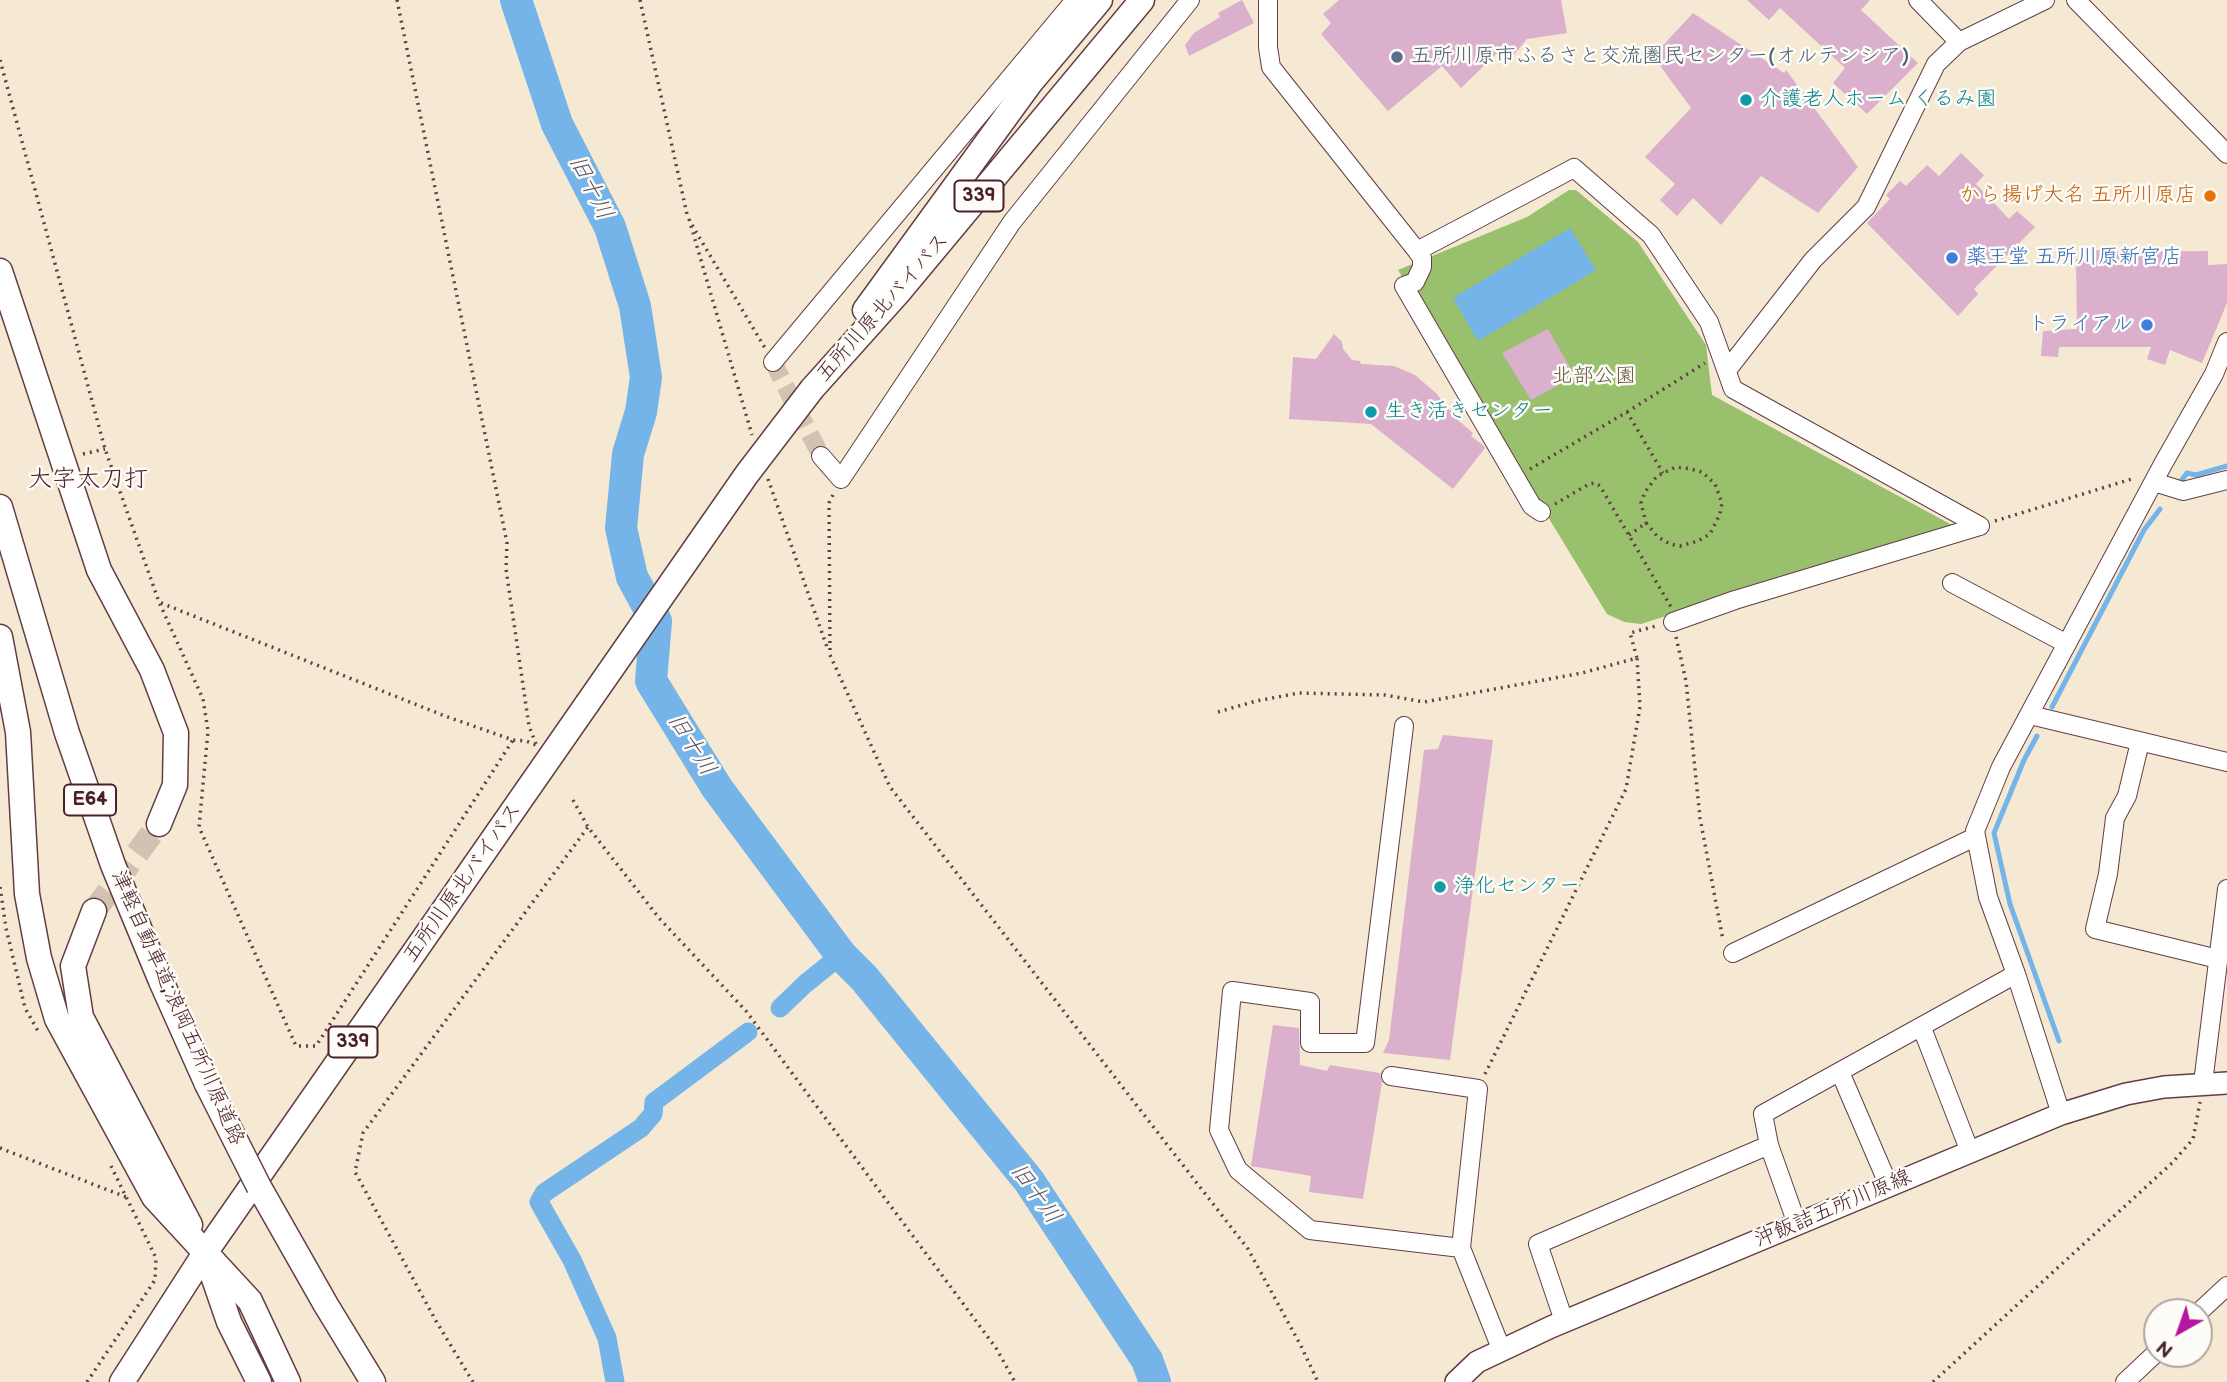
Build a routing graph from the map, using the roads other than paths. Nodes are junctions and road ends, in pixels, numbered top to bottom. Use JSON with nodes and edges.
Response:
{"nodes":[{"id":1,"x":1075,"y":0,"type":"edge"},
{"id":2,"x":1100,"y":0,"type":"edge"},
{"id":3,"x":1142,"y":0,"type":"edge"},
{"id":4,"x":1190,"y":0,"type":"edge"},
{"id":5,"x":1268,"y":0,"type":"edge"},
{"id":6,"x":1918,"y":0,"type":"edge"},
{"id":7,"x":2045,"y":0,"type":"edge"},
{"id":8,"x":2076,"y":0,"type":"edge"},
{"id":9,"x":1959,"y":42,"type":"junction"},
{"id":10,"x":2227,"y":154,"type":"edge"},
{"id":11,"x":1417,"y":251,"type":"junction"},
{"id":12,"x":0,"y":271,"type":"edge"},
{"id":13,"x":2227,"y":342,"type":"edge"},
{"id":14,"x":1724,"y":361,"type":"junction"},
{"id":15,"x":773,"y":362,"type":"road end"},
{"id":16,"x":812,"y":389,"type":"junction"},
{"id":17,"x":821,"y":456,"type":"tunnel mouth"},
{"id":18,"x":2227,"y":480,"type":"edge"},
{"id":19,"x":2154,"y":482,"type":"junction"},
{"id":20,"x":0,"y":507,"type":"edge"},
{"id":21,"x":1541,"y":512,"type":"road end"},
{"id":22,"x":1952,"y":583,"type":"dead end"},
{"id":23,"x":1675,"y":621,"type":"road end"},
{"id":24,"x":0,"y":637,"type":"edge"},
{"id":25,"x":2067,"y":644,"type":"junction"},
{"id":26,"x":2030,"y":715,"type":"junction"},
{"id":27,"x":1404,"y":726,"type":"dead end"},
{"id":28,"x":2140,"y":741,"type":"junction"},
{"id":29,"x":2227,"y":762,"type":"edge"},
{"id":30,"x":159,"y":824,"type":"tunnel mouth"},
{"id":31,"x":1975,"y":837,"type":"junction"},
{"id":32,"x":2227,"y":889,"type":"edge"},
{"id":33,"x":94,"y":911,"type":"tunnel mouth"},
{"id":34,"x":2224,"y":935,"type":"edge"},
{"id":35,"x":1732,"y":953,"type":"road end"},
{"id":36,"x":2218,"y":959,"type":"junction"},
{"id":37,"x":2016,"y":974,"type":"junction"},
{"id":38,"x":1922,"y":1027,"type":"junction"},
{"id":39,"x":1840,"y":1072,"type":"junction"},
{"id":40,"x":1391,"y":1076,"type":"dead end"},
{"id":41,"x":2203,"y":1083,"type":"junction"},
{"id":42,"x":2227,"y":1083,"type":"edge"},
{"id":43,"x":2062,"y":1114,"type":"junction"},
{"id":44,"x":1769,"y":1145,"type":"junction"},
{"id":45,"x":1970,"y":1152,"type":"junction"},
{"id":46,"x":1889,"y":1186,"type":"junction"},
{"id":47,"x":1797,"y":1224,"type":"junction"},
{"id":48,"x":1461,"y":1248,"type":"junction"},
{"id":49,"x":205,"y":1253,"type":"junction"},
{"id":50,"x":2227,"y":1286,"type":"edge"},
{"id":51,"x":2213,"y":1299,"type":"edge"},
{"id":52,"x":1564,"y":1321,"type":"junction"},
{"id":53,"x":1502,"y":1351,"type":"junction"},
{"id":54,"x":2143,"y":1365,"type":"edge"},
{"id":55,"x":121,"y":1382,"type":"edge"},
{"id":56,"x":260,"y":1382,"type":"edge"},
{"id":57,"x":288,"y":1382,"type":"edge"},
{"id":58,"x":373,"y":1382,"type":"edge"},
{"id":59,"x":1456,"y":1382,"type":"edge"},
{"id":60,"x":2125,"y":1382,"type":"edge"}],
"edges":[{"from":1,"to":15,"type":"street"},
{"from":2,"to":16,"type":"highway","name":"五所川原北バイパス","number":"339"},
{"from":3,"to":16,"type":"highway","name":"五所川原北バイパス","number":"339"},
{"from":4,"to":17,"type":"street"},
{"from":5,"to":11,"type":"street"},
{"from":6,"to":9,"type":"street"},
{"from":7,"to":9,"type":"street"},
{"from":8,"to":10,"type":"street"},
{"from":9,"to":14,"type":"street"},
{"from":11,"to":14,"type":"street"},
{"from":11,"to":21,"type":"street"},
{"from":12,"to":30,"type":"highway"},
{"from":13,"to":19,"type":"street"},
{"from":14,"to":23,"type":"street"},
{"from":16,"to":49,"type":"highway","name":"五所川原北バイパス","number":"339","bridge":true},
{"from":18,"to":19,"type":"street"},
{"from":19,"to":25,"type":"street"},
{"from":20,"to":58,"type":"highway","name":"津軽自動車道;浪岡五所川原道路","number":"E64","bridge":true},
{"from":22,"to":25,"type":"street"},
{"from":24,"to":49,"type":"highway"},
{"from":25,"to":26,"type":"street"},
{"from":26,"to":28,"type":"street"},
{"from":26,"to":31,"type":"street"},
{"from":27,"to":48,"type":"street"},
{"from":28,"to":29,"type":"street"},
{"from":28,"to":36,"type":"street"},
{"from":31,"to":35,"type":"street"},
{"from":31,"to":37,"type":"street"},
{"from":32,"to":34,"type":"street"},
{"from":33,"to":49,"type":"highway"},
{"from":34,"to":36,"type":"street"},
{"from":36,"to":41,"type":"street"},
{"from":37,"to":38,"type":"street"},
{"from":37,"to":43,"type":"street"},
{"from":38,"to":39,"type":"street"},
{"from":38,"to":45,"type":"street"},
{"from":39,"to":44,"type":"street"},
{"from":39,"to":46,"type":"street"},
{"from":40,"to":48,"type":"street"},
{"from":41,"to":42,"type":"main road","name":"沖飯詰五所川原線"},
{"from":41,"to":43,"type":"main road","name":"沖飯詰五所川原線"},
{"from":43,"to":45,"type":"main road","name":"沖飯詰五所川原線"},
{"from":44,"to":47,"type":"street"},
{"from":44,"to":52,"type":"street"},
{"from":45,"to":46,"type":"main road","name":"沖飯詰五所川原線"},
{"from":46,"to":47,"type":"main road","name":"沖飯詰五所川原線"},
{"from":47,"to":52,"type":"main road","name":"沖飯詰五所川原線"},
{"from":48,"to":53,"type":"street"},
{"from":49,"to":55,"type":"highway","name":"五所川原北バイパス","number":"339"},
{"from":49,"to":56,"type":"highway"},
{"from":49,"to":57,"type":"highway"},
{"from":50,"to":51,"type":"street"},
{"from":52,"to":53,"type":"main road","name":"沖飯詰五所川原線"},
{"from":53,"to":59,"type":"main road","name":"沖飯詰五所川原線"},
{"from":54,"to":60,"type":"street"}]}
